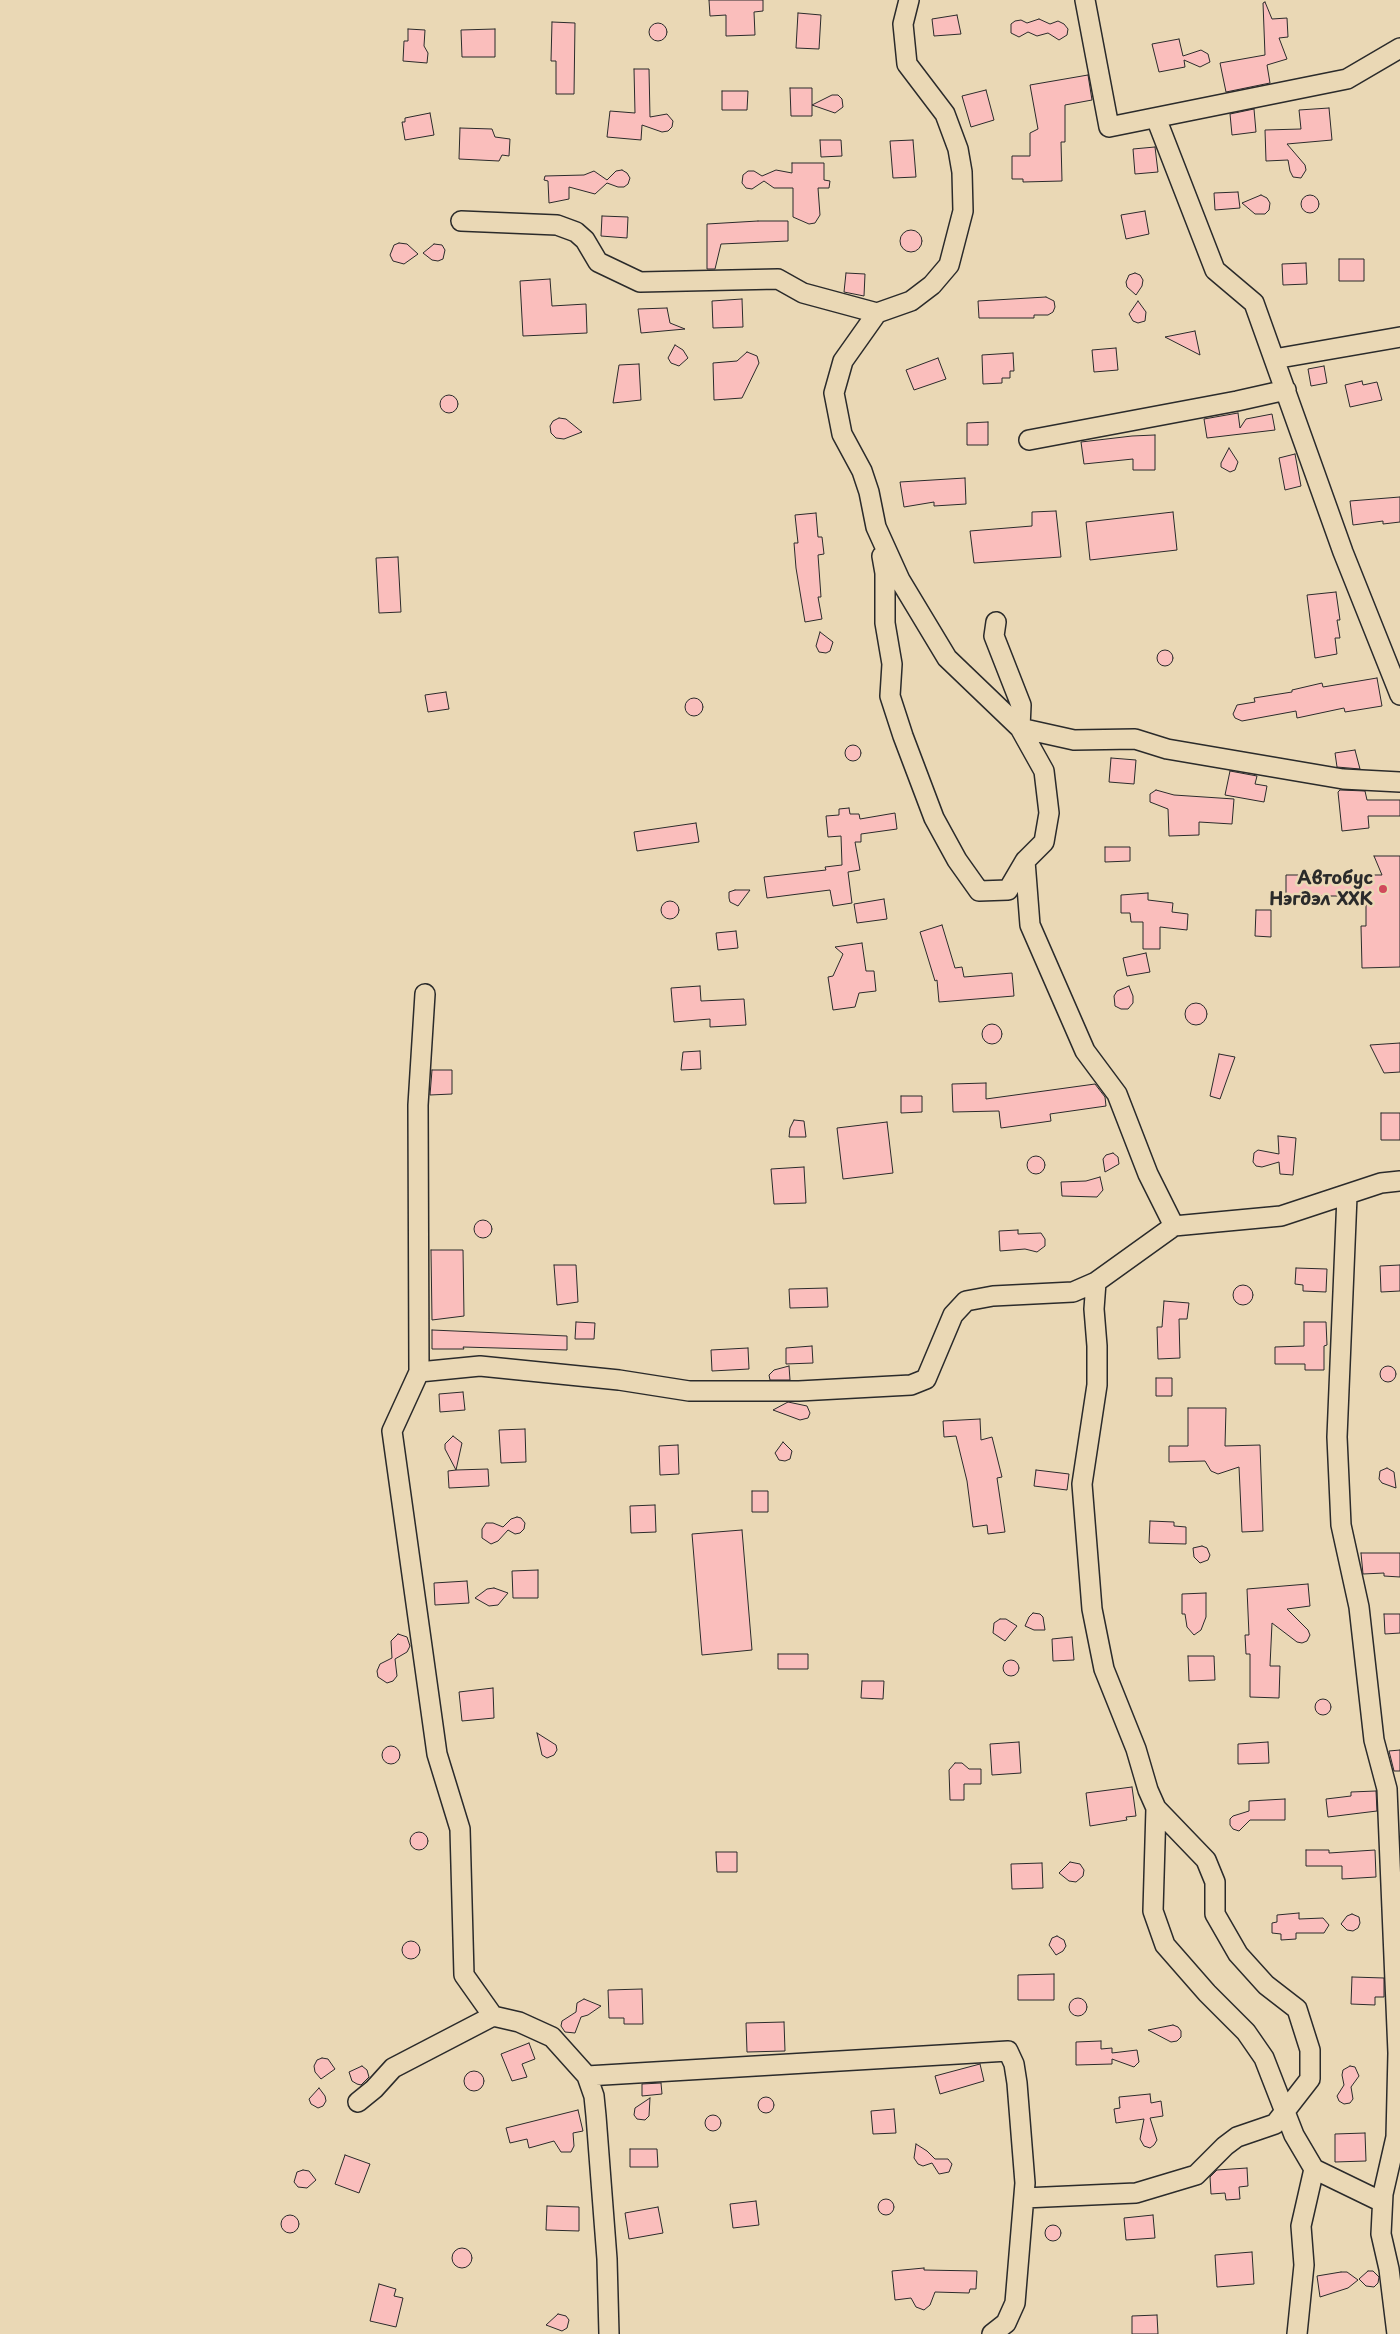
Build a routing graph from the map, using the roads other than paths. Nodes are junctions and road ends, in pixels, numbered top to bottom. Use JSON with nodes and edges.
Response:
{"nodes":[{"id":1,"x":909,"y":0,"type":"edge"},
{"id":2,"x":1086,"y":0,"type":"edge"},
{"id":3,"x":1400,"y":48,"type":"edge"},
{"id":4,"x":1156,"y":118,"type":"junction"},
{"id":5,"x":461,"y":220,"type":"dead end"},
{"id":6,"x":877,"y":313,"type":"junction"},
{"id":7,"x":1400,"y":337,"type":"edge"},
{"id":8,"x":1274,"y":359,"type":"junction"},
{"id":9,"x":1286,"y":390,"type":"junction"},
{"id":10,"x":1029,"y":440,"type":"dead end"},
{"id":11,"x":876,"y":527,"type":"junction"},
{"id":12,"x":996,"y":622,"type":"dead end"},
{"id":13,"x":1400,"y":694,"type":"edge"},
{"id":14,"x":1020,"y":728,"type":"junction"},
{"id":15,"x":1400,"y":782,"type":"edge"},
{"id":16,"x":1025,"y":861,"type":"junction"},
{"id":17,"x":425,"y":994,"type":"dead end"},
{"id":18,"x":1400,"y":1181,"type":"edge"},
{"id":19,"x":1347,"y":1196,"type":"junction"},
{"id":20,"x":1174,"y":1226,"type":"junction"},
{"id":21,"x":1096,"y":1282,"type":"junction"},
{"id":22,"x":419,"y":1372,"type":"junction"},
{"id":23,"x":1393,"y":1788,"type":"edge"},
{"id":24,"x":1156,"y":1808,"type":"junction"},
{"id":25,"x":1398,"y":1963,"type":"edge"},
{"id":26,"x":494,"y":2016,"type":"junction"},
{"id":27,"x":587,"y":2076,"type":"junction"},
{"id":28,"x":358,"y":2102,"type":"dead end"},
{"id":29,"x":1285,"y":2110,"type":"junction"},
{"id":30,"x":1314,"y":2169,"type":"junction"},
{"id":31,"x":1024,"y":2198,"type":"junction"},
{"id":32,"x":1382,"y":2202,"type":"junction"},
{"id":33,"x":609,"y":2334,"type":"edge"},
{"id":34,"x":992,"y":2334,"type":"edge"},
{"id":35,"x":1297,"y":2334,"type":"edge"},
{"id":36,"x":1396,"y":2334,"type":"edge"}],
"edges":[{"from":1,"to":6,"type":"street"},
{"from":2,"to":4,"type":"street"},
{"from":3,"to":4,"type":"street"},
{"from":4,"to":8,"type":"street"},
{"from":5,"to":6,"type":"street"},
{"from":6,"to":11,"type":"street"},
{"from":7,"to":8,"type":"street"},
{"from":8,"to":9,"type":"street"},
{"from":9,"to":10,"type":"street"},
{"from":9,"to":13,"type":"street"},
{"from":11,"to":14,"type":"street"},
{"from":11,"to":16,"type":"street"},
{"from":12,"to":14,"type":"street"},
{"from":14,"to":15,"type":"street"},
{"from":14,"to":16,"type":"street"},
{"from":16,"to":20,"type":"street"},
{"from":17,"to":22,"type":"street"},
{"from":18,"to":19,"type":"street"},
{"from":19,"to":20,"type":"street"},
{"from":19,"to":23,"type":"street"},
{"from":20,"to":21,"type":"street"},
{"from":21,"to":22,"type":"street"},
{"from":21,"to":24,"type":"street"},
{"from":22,"to":26,"type":"street"},
{"from":23,"to":25,"type":"street"},
{"from":24,"to":29,"type":"street"},
{"from":24,"to":29,"type":"street"},
{"from":25,"to":32,"type":"street"},
{"from":26,"to":27,"type":"street"},
{"from":26,"to":28,"type":"street"},
{"from":27,"to":31,"type":"street"},
{"from":27,"to":33,"type":"street"},
{"from":29,"to":30,"type":"street"},
{"from":29,"to":31,"type":"street"},
{"from":30,"to":32,"type":"street"},
{"from":30,"to":35,"type":"street"},
{"from":31,"to":34,"type":"street"},
{"from":32,"to":36,"type":"street"}]}
